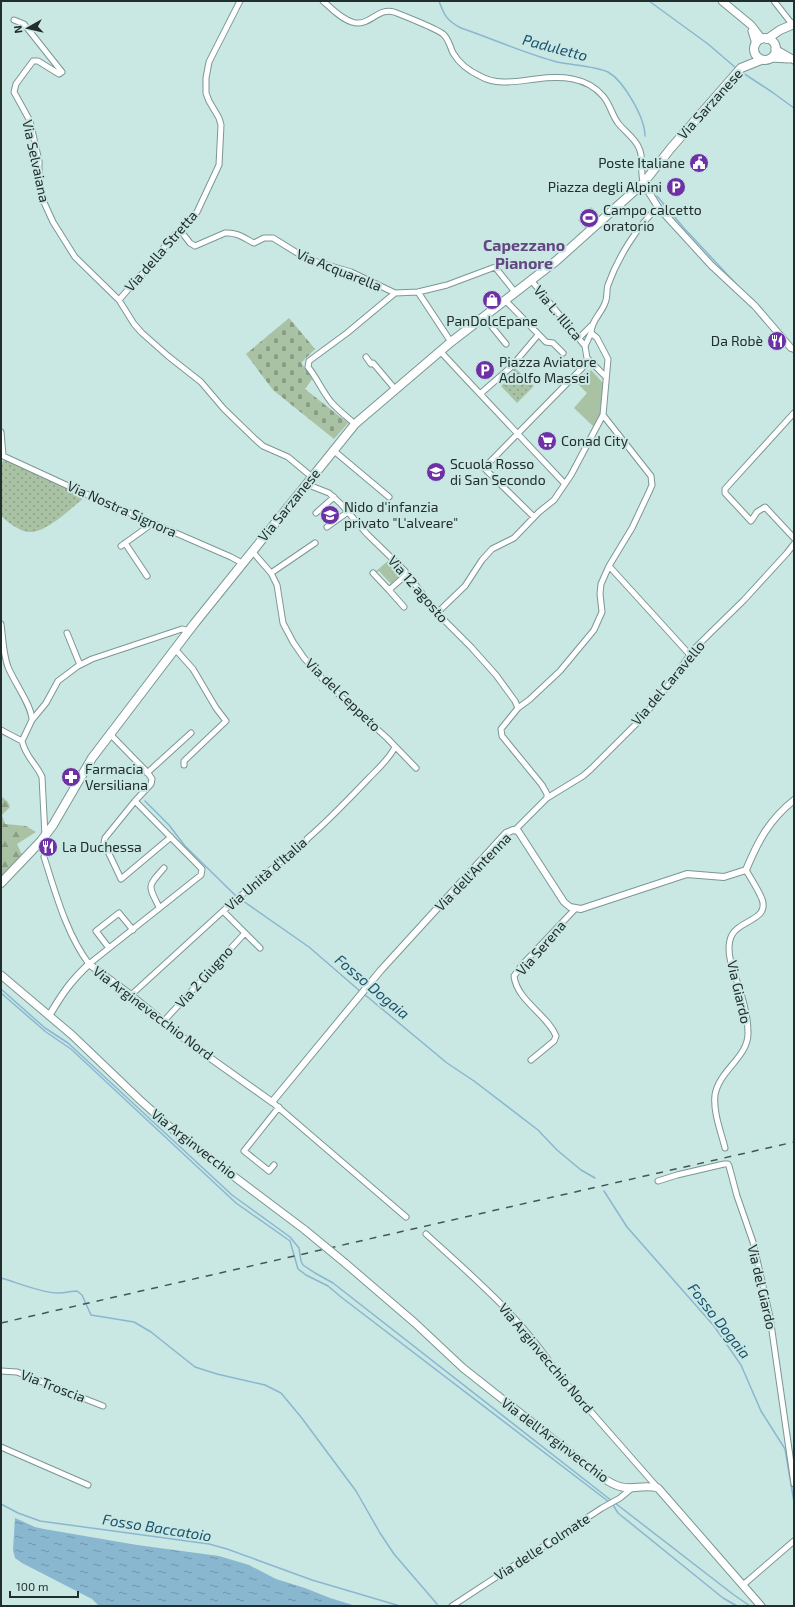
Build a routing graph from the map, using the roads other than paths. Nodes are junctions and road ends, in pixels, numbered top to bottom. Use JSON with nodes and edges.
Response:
{"nodes":[{"id":1,"x":240,"y":1,"type":"edge"},
{"id":2,"x":323,"y":1,"type":"edge"},
{"id":3,"x":722,"y":1,"type":"edge"},
{"id":4,"x":774,"y":1,"type":"edge"},
{"id":5,"x":14,"y":20,"type":"dead end"},
{"id":6,"x":793,"y":24,"type":"edge"},
{"id":7,"x":780,"y":30,"type":"junction"},
{"id":8,"x":760,"y":44,"type":"junction"},
{"id":9,"x":775,"y":47,"type":"junction"},
{"id":10,"x":771,"y":58,"type":"junction"},
{"id":11,"x":761,"y":60,"type":"junction"},
{"id":12,"x":793,"y":60,"type":"edge"},
{"id":13,"x":745,"y":65,"type":"junction"},
{"id":14,"x":644,"y":183,"type":"junction"},
{"id":15,"x":658,"y":207,"type":"junction"},
{"id":16,"x":180,"y":230,"type":"junction"},
{"id":17,"x":531,"y":280,"type":"junction"},
{"id":18,"x":418,"y":292,"type":"junction"},
{"id":19,"x":515,"y":292,"type":"junction"},
{"id":20,"x":395,"y":293,"type":"junction"},
{"id":21,"x":119,"y":300,"type":"junction"},
{"id":22,"x":505,"y":300,"type":"junction"},
{"id":23,"x":484,"y":317,"type":"junction"},
{"id":24,"x":592,"y":326,"type":"junction"},
{"id":25,"x":591,"y":333,"type":"junction"},
{"id":26,"x":538,"y":335,"type":"junction"},
{"id":27,"x":577,"y":336,"type":"junction"},
{"id":28,"x":451,"y":342,"type":"junction"},
{"id":29,"x":506,"y":344,"type":"dead end"},
{"id":30,"x":586,"y":346,"type":"junction"},
{"id":31,"x":793,"y":350,"type":"edge"},
{"id":32,"x":440,"y":351,"type":"junction"},
{"id":33,"x":563,"y":352,"type":"dead end"},
{"id":34,"x":366,"y":357,"type":"dead end"},
{"id":35,"x":587,"y":358,"type":"junction"},
{"id":36,"x":606,"y":377,"type":"junction"},
{"id":37,"x":395,"y":389,"type":"junction"},
{"id":38,"x":480,"y":394,"type":"junction"},
{"id":39,"x":794,"y":413,"type":"edge"},
{"id":40,"x":603,"y":415,"type":"junction"},
{"id":41,"x":355,"y":424,"type":"junction"},
{"id":42,"x":2,"y":432,"type":"edge"},
{"id":43,"x":517,"y":434,"type":"junction"},
{"id":44,"x":333,"y":450,"type":"junction"},
{"id":45,"x":2,"y":456,"type":"edge"},
{"id":46,"x":312,"y":477,"type":"junction"},
{"id":47,"x":306,"y":484,"type":"junction"},
{"id":48,"x":565,"y":484,"type":"junction"},
{"id":49,"x":334,"y":497,"type":"junction"},
{"id":50,"x":389,"y":497,"type":"dead end"},
{"id":51,"x":348,"y":512,"type":"junction"},
{"id":52,"x":318,"y":513,"type":"dead end"},
{"id":53,"x":534,"y":517,"type":"junction"},
{"id":54,"x":153,"y":523,"type":"junction"},
{"id":55,"x":327,"y":528,"type":"dead end"},
{"id":56,"x":794,"y":538,"type":"edge"},
{"id":57,"x":314,"y":542,"type":"dead end"},
{"id":58,"x":794,"y":544,"type":"edge"},
{"id":59,"x":252,"y":551,"type":"junction"},
{"id":60,"x":242,"y":563,"type":"junction"},
{"id":61,"x":609,"y":566,"type":"junction"},
{"id":62,"x":271,"y":573,"type":"junction"},
{"id":63,"x":373,"y":573,"type":"dead end"},
{"id":64,"x":407,"y":574,"type":"junction"},
{"id":65,"x":147,"y":576,"type":"dead end"},
{"id":66,"x":389,"y":590,"type":"junction"},
{"id":67,"x":404,"y":608,"type":"dead end"},
{"id":68,"x":437,"y":613,"type":"junction"},
{"id":69,"x":1,"y":624,"type":"edge"},
{"id":70,"x":189,"y":631,"type":"junction"},
{"id":71,"x":67,"y":633,"type":"dead end"},
{"id":72,"x":175,"y":649,"type":"junction"},
{"id":73,"x":690,"y":655,"type":"junction"},
{"id":74,"x":3,"y":661,"type":"edge"},
{"id":75,"x":80,"y":665,"type":"junction"},
{"id":76,"x":518,"y":708,"type":"junction"},
{"id":77,"x":32,"y":720,"type":"junction"},
{"id":78,"x":1,"y":730,"type":"edge"},
{"id":79,"x":191,"y":733,"type":"dead end"},
{"id":80,"x":110,"y":734,"type":"junction"},
{"id":81,"x":22,"y":741,"type":"junction"},
{"id":82,"x":395,"y":747,"type":"junction"},
{"id":83,"x":184,"y":765,"type":"dead end"},
{"id":84,"x":416,"y":768,"type":"dead end"},
{"id":85,"x":147,"y":773,"type":"junction"},
{"id":86,"x":547,"y":798,"type":"junction"},
{"id":87,"x":794,"y":800,"type":"edge"},
{"id":88,"x":135,"y":801,"type":"junction"},
{"id":89,"x":516,"y":830,"type":"junction"},
{"id":90,"x":45,"y":836,"type":"junction"},
{"id":91,"x":171,"y":837,"type":"junction"},
{"id":92,"x":44,"y":857,"type":"dead end"},
{"id":93,"x":164,"y":868,"type":"dead end"},
{"id":94,"x":746,"y":870,"type":"junction"},
{"id":95,"x":1,"y":883,"type":"edge"},
{"id":96,"x":159,"y":908,"type":"junction"},
{"id":97,"x":575,"y":909,"type":"junction"},
{"id":98,"x":223,"y":911,"type":"junction"},
{"id":99,"x":133,"y":930,"type":"junction"},
{"id":100,"x":245,"y":933,"type":"junction"},
{"id":101,"x":109,"y":948,"type":"junction"},
{"id":102,"x":260,"y":948,"type":"dead end"},
{"id":103,"x":90,"y":964,"type":"junction"},
{"id":104,"x":1,"y":975,"type":"edge"},
{"id":105,"x":131,"y":995,"type":"junction"},
{"id":106,"x":50,"y":1016,"type":"junction"},
{"id":107,"x":163,"y":1022,"type":"junction"},
{"id":108,"x":531,"y":1060,"type":"dead end"},
{"id":109,"x":272,"y":1102,"type":"junction"},
{"id":110,"x":279,"y":1107,"type":"junction"},
{"id":111,"x":725,"y":1148,"type":"dead end"},
{"id":112,"x":274,"y":1165,"type":"dead end"},
{"id":113,"x":658,"y":1181,"type":"dead end"},
{"id":114,"x":406,"y":1217,"type":"dead end"},
{"id":115,"x":426,"y":1234,"type":"dead end"},
{"id":116,"x":345,"y":1263,"type":"joint"},
{"id":117,"x":1,"y":1370,"type":"edge"},
{"id":118,"x":103,"y":1406,"type":"dead end"},
{"id":119,"x":1,"y":1447,"type":"edge"},
{"id":120,"x":794,"y":1484,"type":"edge"},
{"id":121,"x":88,"y":1485,"type":"dead end"},
{"id":122,"x":632,"y":1488,"type":"junction"},
{"id":123,"x":658,"y":1488,"type":"junction"},
{"id":124,"x":794,"y":1541,"type":"edge"},
{"id":125,"x":743,"y":1585,"type":"junction"},
{"id":126,"x":452,"y":1606,"type":"edge"},
{"id":127,"x":761,"y":1606,"type":"edge"}],
"edges":[{"from":1,"to":16,"type":"street","name":"Via della Stretta"},
{"from":2,"to":14,"type":"street"},
{"from":3,"to":8,"type":"main road"},
{"from":4,"to":6,"type":"street"},
{"from":5,"to":21,"type":"street","name":"Via Selvaiana"},
{"from":6,"to":7,"type":"main road"},
{"from":7,"to":8,"type":"main road"},
{"from":7,"to":9,"type":"main road"},
{"from":8,"to":9,"type":"main road"},
{"from":8,"to":11,"type":"main road"},
{"from":8,"to":13,"type":"main road","name":"Via Sarzanese"},
{"from":9,"to":10,"type":"main road"},
{"from":9,"to":12,"type":"main road"},
{"from":10,"to":11,"type":"main road"},
{"from":10,"to":12,"type":"main road"},
{"from":11,"to":13,"type":"main road"},
{"from":13,"to":14,"type":"main road","name":"Via Sarzanese"},
{"from":14,"to":15,"type":"street"},
{"from":14,"to":17,"type":"main road","name":"Via Sarzanese"},
{"from":15,"to":24,"type":"street"},
{"from":15,"to":31,"type":"street"},
{"from":16,"to":20,"type":"street","name":"Via Acquarella"},
{"from":16,"to":21,"type":"street","name":"Via della Stretta"},
{"from":17,"to":19,"type":"main road","name":"Via Sarzanese"},
{"from":17,"to":27,"type":"street","name":"Via L. Illica"},
{"from":18,"to":19,"type":"street","name":"Via Acquarella"},
{"from":18,"to":20,"type":"street","name":"Via Acquarella"},
{"from":18,"to":28,"type":"street"},
{"from":19,"to":22,"type":"main road","name":"Via Sarzanese"},
{"from":20,"to":41,"type":"street","name":"Via Acquarella"},
{"from":21,"to":46,"type":"street"},
{"from":22,"to":23,"type":"main road","name":"Via Sarzanese"},
{"from":22,"to":26,"type":"street"},
{"from":23,"to":28,"type":"main road","name":"Via Sarzanese"},
{"from":23,"to":29,"type":"street"},
{"from":24,"to":25,"type":"street"},
{"from":24,"to":27,"type":"street"},
{"from":25,"to":30,"type":"street"},
{"from":25,"to":36,"type":"street"},
{"from":26,"to":33,"type":"street"},
{"from":26,"to":38,"type":"street"},
{"from":27,"to":30,"type":"street","name":"Via L. Illica"},
{"from":28,"to":32,"type":"main road","name":"Via Sarzanese"},
{"from":30,"to":35,"type":"street"},
{"from":32,"to":37,"type":"main road","name":"Via Sarzanese"},
{"from":32,"to":38,"type":"street"},
{"from":34,"to":37,"type":"street"},
{"from":35,"to":36,"type":"street"},
{"from":35,"to":43,"type":"street"},
{"from":36,"to":40,"type":"street"},
{"from":37,"to":41,"type":"main road","name":"Via Sarzanese"},
{"from":38,"to":43,"type":"street"},
{"from":39,"to":56,"type":"street"},
{"from":40,"to":48,"type":"street"},
{"from":40,"to":61,"type":"street"},
{"from":41,"to":44,"type":"main road","name":"Via Sarzanese"},
{"from":42,"to":45,"type":"street"},
{"from":43,"to":48,"type":"street"},
{"from":43,"to":53,"type":"street"},
{"from":44,"to":46,"type":"main road","name":"Via Sarzanese"},
{"from":44,"to":50,"type":"street"},
{"from":45,"to":54,"type":"street","name":"Via Nostra Signora"},
{"from":46,"to":47,"type":"main road","name":"Via Sarzanese"},
{"from":47,"to":49,"type":"street","name":"Via 12 agosto"},
{"from":47,"to":59,"type":"main road","name":"Via Sarzanese"},
{"from":48,"to":53,"type":"street"},
{"from":49,"to":51,"type":"street","name":"Via 12 agosto"},
{"from":49,"to":52,"type":"street"},
{"from":51,"to":55,"type":"street"},
{"from":51,"to":64,"type":"street","name":"Via 12 agosto"},
{"from":53,"to":68,"type":"street"},
{"from":54,"to":60,"type":"street","name":"Via Nostra Signora"},
{"from":54,"to":65,"type":"street"},
{"from":57,"to":62,"type":"street"},
{"from":58,"to":73,"type":"street","name":"Via del Caravello"},
{"from":59,"to":60,"type":"main road","name":"Via Sarzanese"},
{"from":59,"to":62,"type":"street","name":"Via del Ceppeto"},
{"from":60,"to":70,"type":"main road","name":"Via Sarzanese"},
{"from":61,"to":73,"type":"street"},
{"from":61,"to":76,"type":"street"},
{"from":62,"to":82,"type":"street","name":"Via del Ceppeto"},
{"from":63,"to":66,"type":"street"},
{"from":64,"to":66,"type":"street"},
{"from":64,"to":68,"type":"street","name":"Via 12 agosto"},
{"from":66,"to":67,"type":"street"},
{"from":68,"to":76,"type":"street","name":"Via 12 agosto"},
{"from":69,"to":74,"type":"street"},
{"from":70,"to":72,"type":"main road","name":"Via Sarzanese"},
{"from":70,"to":75,"type":"street"},
{"from":71,"to":75,"type":"street"},
{"from":72,"to":80,"type":"main road","name":"Via Sarzanese"},
{"from":72,"to":83,"type":"street"},
{"from":73,"to":86,"type":"street","name":"Via del Caravello"},
{"from":74,"to":77,"type":"street"},
{"from":75,"to":77,"type":"street"},
{"from":76,"to":86,"type":"street"},
{"from":77,"to":81,"type":"street"},
{"from":78,"to":81,"type":"street"},
{"from":79,"to":85,"type":"street"},
{"from":80,"to":85,"type":"street"},
{"from":80,"to":90,"type":"main road","name":"Via Sarzanese"},
{"from":81,"to":90,"type":"street"},
{"from":82,"to":84,"type":"street","name":"Via del Ceppeto"},
{"from":82,"to":98,"type":"street","name":"Via Unità d'Italia"},
{"from":85,"to":88,"type":"street"},
{"from":86,"to":89,"type":"street","name":"Via del Caravello"},
{"from":87,"to":94,"type":"street"},
{"from":88,"to":91,"type":"street"},
{"from":88,"to":91,"type":"street"},
{"from":89,"to":97,"type":"street","name":"Via dell'Antenna"},
{"from":89,"to":109,"type":"street","name":"Via dell'Antenna"},
{"from":90,"to":95,"type":"main road","name":"Via Sarzanese"},
{"from":91,"to":96,"type":"street"},
{"from":92,"to":103,"type":"street","name":"Via Arginevecchio Nord"},
{"from":93,"to":96,"type":"street"},
{"from":94,"to":97,"type":"street"},
{"from":94,"to":111,"type":"street","name":"Via Giardo"},
{"from":96,"to":99,"type":"street"},
{"from":97,"to":108,"type":"street","name":"Via Serena"},
{"from":98,"to":100,"type":"street","name":"Via 2 Giugno"},
{"from":98,"to":105,"type":"street","name":"Via Unità d'Italia"},
{"from":99,"to":101,"type":"street"},
{"from":99,"to":101,"type":"street"},
{"from":100,"to":102,"type":"street","name":"Via 2 Giugno"},
{"from":100,"to":107,"type":"street","name":"Via 2 Giugno"},
{"from":101,"to":103,"type":"street"},
{"from":103,"to":105,"type":"street","name":"Via Arginevecchio Nord"},
{"from":103,"to":106,"type":"street"},
{"from":104,"to":106,"type":"main road","name":"Via Arginvecchio"},
{"from":105,"to":107,"type":"street","name":"Via Arginevecchio Nord"},
{"from":106,"to":116,"type":"main road","name":"Via Arginvecchio","bridge":true},
{"from":107,"to":109,"type":"street","name":"Via Arginevecchio Nord"},
{"from":109,"to":110,"type":"street"},
{"from":110,"to":112,"type":"street"},
{"from":110,"to":114,"type":"street"},
{"from":113,"to":120,"type":"street","name":"Via del Giardo"},
{"from":115,"to":123,"type":"street","name":"Via Arginvecchio Nord"},
{"from":116,"to":122,"type":"main road","name":"Via dell'Arginvecchio"},
{"from":117,"to":118,"type":"street","name":"Via Troscia"},
{"from":119,"to":121,"type":"street"},
{"from":122,"to":123,"type":"main road","name":"Via dell'Arginvecchio"},
{"from":122,"to":126,"type":"street","name":"Via delle Colmate"},
{"from":123,"to":125,"type":"main road"},
{"from":124,"to":125,"type":"street"},
{"from":125,"to":127,"type":"main road"}]}
